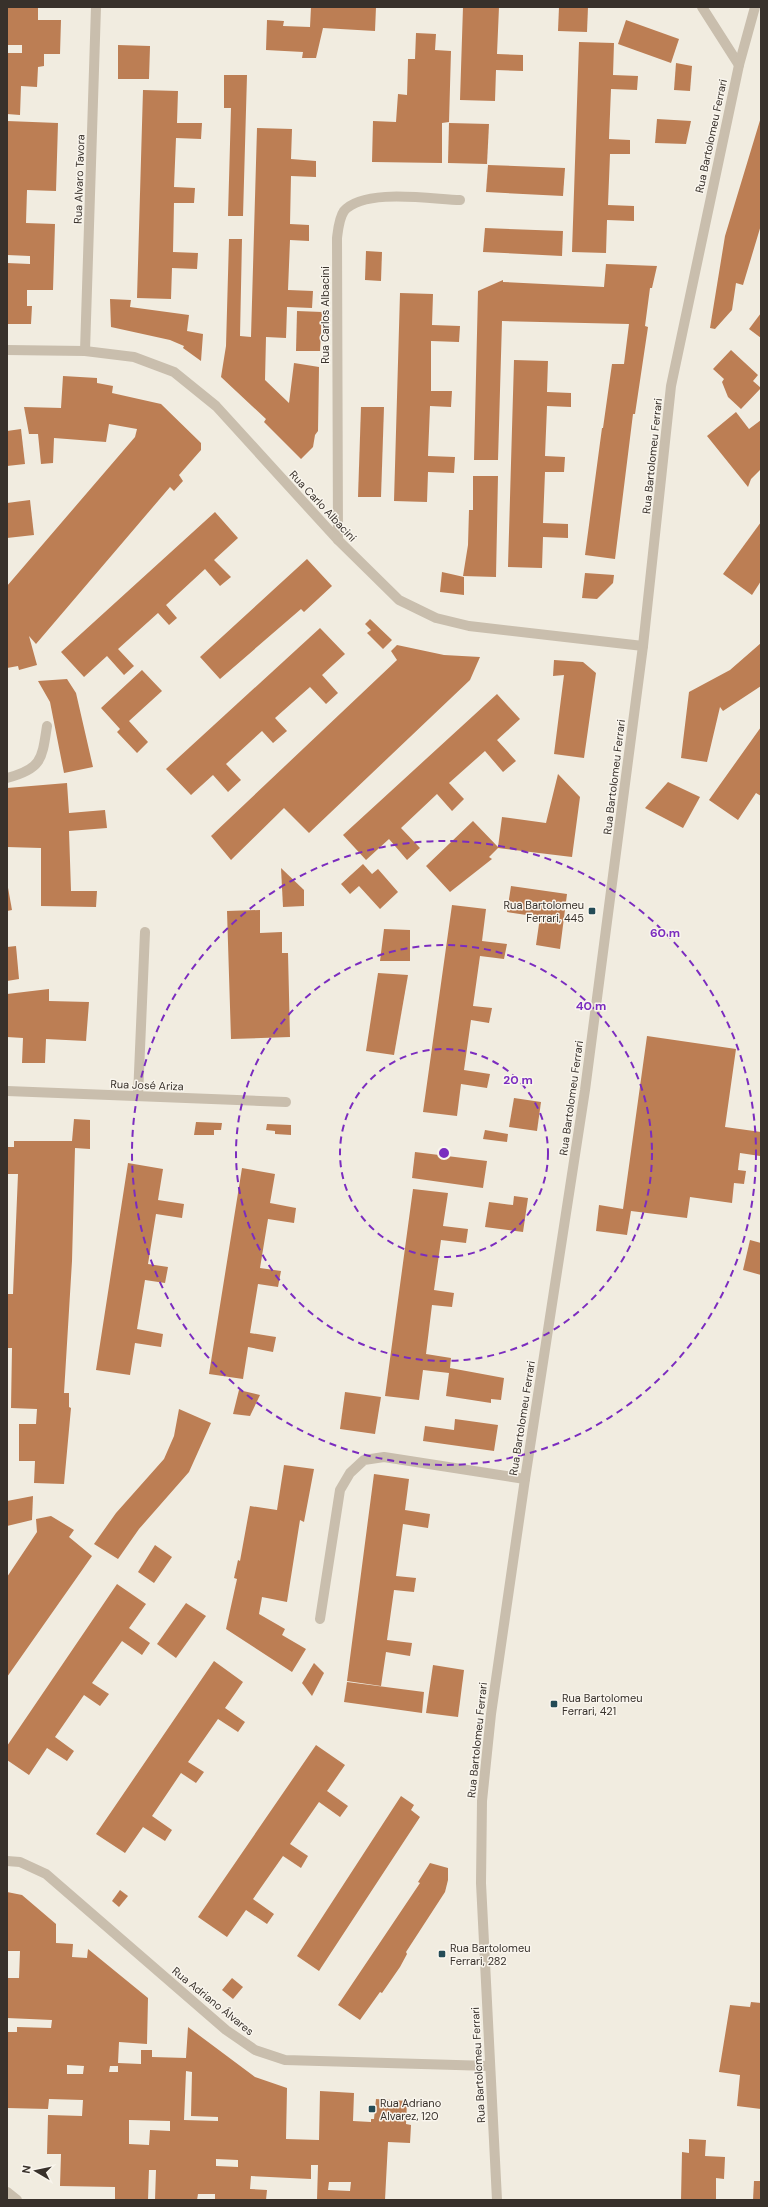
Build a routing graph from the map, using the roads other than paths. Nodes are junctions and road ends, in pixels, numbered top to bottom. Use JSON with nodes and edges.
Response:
{"nodes":[{"id":1,"x":96,"y":7,"type":"edge"},
{"id":2,"x":702,"y":7,"type":"edge"},
{"id":3,"x":755,"y":7,"type":"edge"},
{"id":4,"x":739,"y":65,"type":"junction"},
{"id":5,"x":460,"y":200,"type":"dead end"},
{"id":6,"x":7,"y":350,"type":"edge"},
{"id":7,"x":85,"y":351,"type":"junction"},
{"id":8,"x":338,"y":540,"type":"junction"},
{"id":9,"x":643,"y":646,"type":"junction"},
{"id":10,"x":47,"y":726,"type":"dead end"},
{"id":11,"x":7,"y":778,"type":"edge"},
{"id":12,"x":145,"y":932,"type":"dead end"},
{"id":13,"x":7,"y":1091,"type":"edge"},
{"id":14,"x":138,"y":1096,"type":"junction"},
{"id":15,"x":286,"y":1102,"type":"dead end"},
{"id":16,"x":525,"y":1479,"type":"junction"},
{"id":17,"x":320,"y":1619,"type":"dead end"},
{"id":18,"x":7,"y":1861,"type":"edge"},
{"id":19,"x":490,"y":2066,"type":"junction"},
{"id":20,"x":7,"y":2192,"type":"edge"},
{"id":21,"x":17,"y":2200,"type":"edge"},
{"id":22,"x":497,"y":2200,"type":"edge"}],
"edges":[{"from":1,"to":7,"type":"street","name":"Rua Alvaro Tavora"},
{"from":2,"to":4,"type":"street"},
{"from":3,"to":4,"type":"street","name":"Rua Bartolomeu Ferrari"},
{"from":4,"to":9,"type":"street","name":"Rua Bartolomeu Ferrari"},
{"from":5,"to":8,"type":"street","name":"Rua Carlos Albacini"},
{"from":6,"to":7,"type":"street","name":"Rua Carlo Albacini"},
{"from":7,"to":8,"type":"street","name":"Rua Carlo Albacini"},
{"from":8,"to":9,"type":"street","name":"Rua Carlo Albacini"},
{"from":9,"to":16,"type":"street","name":"Rua Bartolomeu Ferrari"},
{"from":10,"to":11,"type":"street"},
{"from":12,"to":14,"type":"street"},
{"from":13,"to":14,"type":"street","name":"Rua José Ariza"},
{"from":14,"to":15,"type":"street","name":"Rua José Ariza"},
{"from":16,"to":17,"type":"street"},
{"from":16,"to":19,"type":"street","name":"Rua Bartolomeu Ferrari"},
{"from":18,"to":19,"type":"street","name":"Rua Adriano Álvares"},
{"from":19,"to":22,"type":"street","name":"Rua Bartolomeu Ferrari"},
{"from":20,"to":21,"type":"street"}]}
